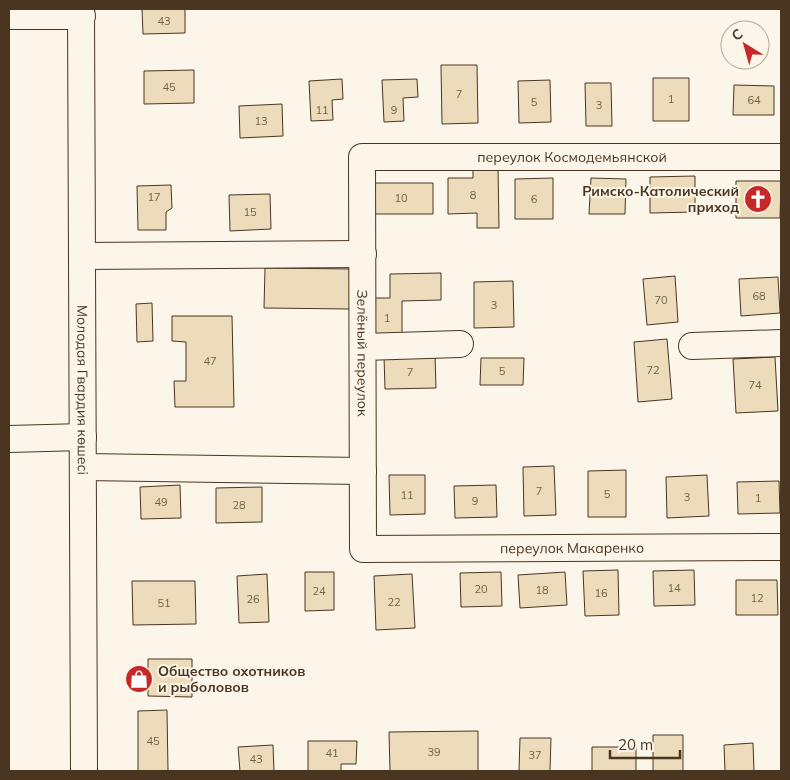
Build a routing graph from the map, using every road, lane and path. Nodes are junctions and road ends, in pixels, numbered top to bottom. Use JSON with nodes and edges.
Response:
{"nodes":[{"id":1,"x":82,"y":12,"type":"edge"},
{"id":2,"x":9,"y":16,"type":"edge"},
{"id":3,"x":781,"y":157,"type":"edge"},
{"id":4,"x":362,"y":158,"type":"joint"},
{"id":5,"x":363,"y":254,"type":"junction"},
{"id":6,"x":82,"y":256,"type":"junction"},
{"id":7,"x":781,"y":343,"type":"edge"},
{"id":8,"x":460,"y":344,"type":"dead end"},
{"id":9,"x":692,"y":346,"type":"dead end"},
{"id":10,"x":363,"y":347,"type":"junction"},
{"id":11,"x":83,"y":437,"type":"junction"},
{"id":12,"x":9,"y":439,"type":"edge"},
{"id":13,"x":83,"y":466,"type":"junction"},
{"id":14,"x":363,"y":471,"type":"junction"},
{"id":15,"x":781,"y":547,"type":"edge"},
{"id":16,"x":363,"y":549,"type":"joint"},
{"id":17,"x":84,"y":771,"type":"edge"}],
"edges":[{"from":1,"to":2,"type":"street"},
{"from":1,"to":6,"type":"street","name":"Молодая Гвардия көшесі"},
{"from":3,"to":4,"type":"street","name":"переулок Космодемьянской"},
{"from":4,"to":5,"type":"street","name":"Зелёный переулок"},
{"from":5,"to":6,"type":"street"},
{"from":5,"to":10,"type":"street","name":"Зелёный переулок"},
{"from":6,"to":11,"type":"street","name":"Молодая Гвардия көшесі"},
{"from":7,"to":9,"type":"street"},
{"from":8,"to":10,"type":"street"},
{"from":10,"to":14,"type":"street","name":"Зелёный переулок"},
{"from":11,"to":12,"type":"street"},
{"from":11,"to":13,"type":"street","name":"Молодая Гвардия көшесі"},
{"from":13,"to":14,"type":"street"},
{"from":13,"to":17,"type":"street","name":"Молодая Гвардия көшесі"},
{"from":14,"to":16,"type":"street","name":"Зелёный переулок"},
{"from":15,"to":16,"type":"street","name":"переулок Макаренко"}]}
